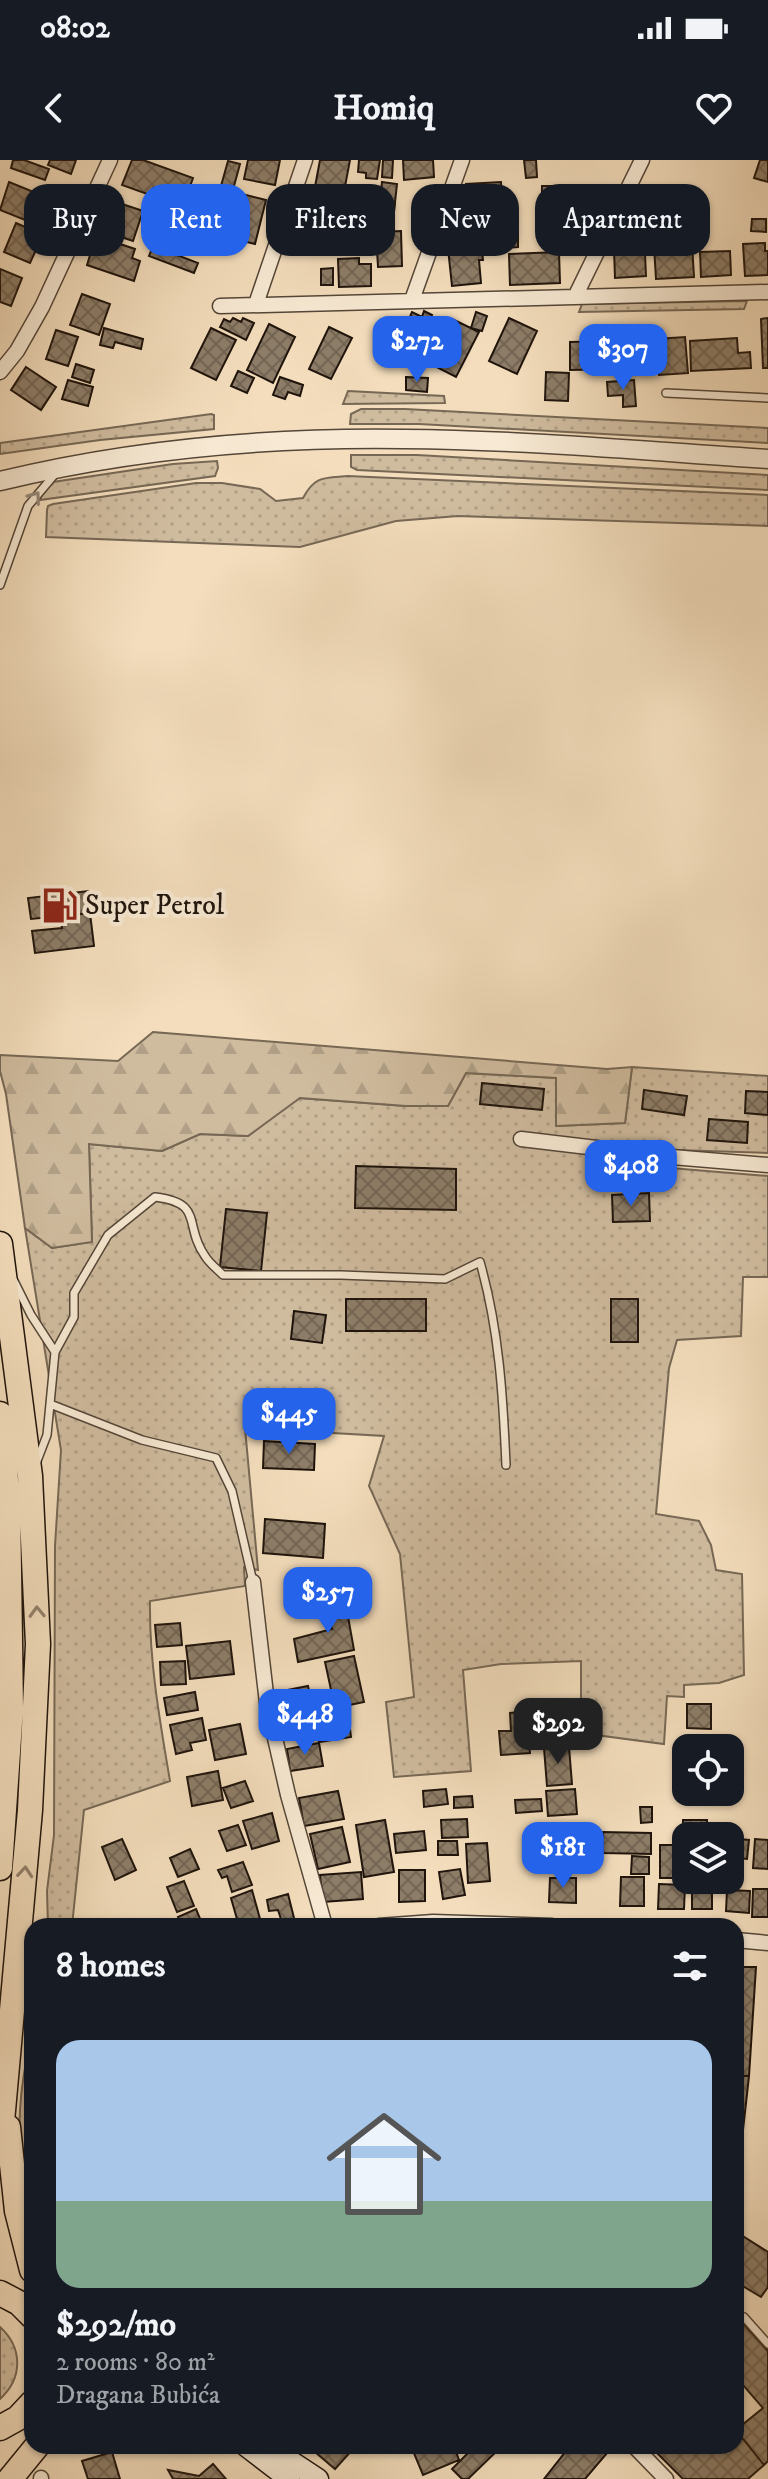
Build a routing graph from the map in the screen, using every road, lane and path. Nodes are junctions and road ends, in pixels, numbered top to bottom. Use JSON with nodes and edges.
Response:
{"nodes":[{"id":1,"x":110,"y":160,"type":"edge"},
{"id":2,"x":305,"y":160,"type":"edge"},
{"id":3,"x":462,"y":160,"type":"edge"},
{"id":4,"x":642,"y":160,"type":"edge"},
{"id":5,"x":768,"y":292,"type":"edge"},
{"id":6,"x":575,"y":297,"type":"junction"},
{"id":7,"x":412,"y":300,"type":"junction"},
{"id":8,"x":256,"y":304,"type":"junction"},
{"id":9,"x":220,"y":306,"type":"dead end"},
{"id":10,"x":0,"y":372,"type":"edge"},
{"id":11,"x":666,"y":393,"type":"dead end"},
{"id":12,"x":768,"y":398,"type":"edge"},
{"id":13,"x":768,"y":459,"type":"edge"},
{"id":14,"x":62,"y":469,"type":"junction"},
{"id":15,"x":0,"y":471,"type":"edge"},
{"id":16,"x":34,"y":473,"type":"junction"},
{"id":17,"x":0,"y":481,"type":"edge"},
{"id":18,"x":0,"y":585,"type":"edge"},
{"id":19,"x":521,"y":1139,"type":"dead end"},
{"id":20,"x":768,"y":1165,"type":"edge"},
{"id":21,"x":1,"y":1250,"type":"edge"},
{"id":22,"x":55,"y":1352,"type":"junction"},
{"id":23,"x":50,"y":1404,"type":"junction"},
{"id":24,"x":0,"y":1414,"type":"edge"},
{"id":25,"x":506,"y":1465,"type":"dead end"},
{"id":26,"x":30,"y":1476,"type":"junction"},
{"id":27,"x":253,"y":1582,"type":"joint"},
{"id":28,"x":0,"y":1868,"type":"edge"},
{"id":29,"x":323,"y":1918,"type":"edge"},
{"id":30,"x":744,"y":1941,"type":"edge"},
{"id":31,"x":768,"y":1943,"type":"edge"},
{"id":32,"x":4,"y":2086,"type":"junction"},
{"id":33,"x":0,"y":2144,"type":"edge"},
{"id":34,"x":24,"y":2239,"type":"edge"},
{"id":35,"x":0,"y":2284,"type":"edge"},
{"id":36,"x":17,"y":2304,"type":"edge"},
{"id":37,"x":744,"y":2317,"type":"edge"},
{"id":38,"x":768,"y":2344,"type":"edge"},
{"id":39,"x":30,"y":2454,"type":"edge"},
{"id":40,"x":256,"y":2454,"type":"edge"},
{"id":41,"x":280,"y":2454,"type":"edge"},
{"id":42,"x":642,"y":2454,"type":"edge"},
{"id":43,"x":10,"y":2479,"type":"edge"},
{"id":44,"x":289,"y":2479,"type":"edge"},
{"id":45,"x":318,"y":2479,"type":"edge"},
{"id":46,"x":666,"y":2479,"type":"edge"}],
"edges":[{"from":1,"to":10,"type":"street"},
{"from":2,"to":8,"type":"street"},
{"from":3,"to":7,"type":"street"},
{"from":4,"to":6,"type":"street"},
{"from":5,"to":6,"type":"street"},
{"from":6,"to":7,"type":"street"},
{"from":7,"to":8,"type":"street"},
{"from":8,"to":9,"type":"street"},
{"from":11,"to":12,"type":"lane"},
{"from":13,"to":14,"type":"street"},
{"from":14,"to":16,"type":"street"},
{"from":18,"to":14,"type":"lane","one_way":true},
{"from":15,"to":16,"type":"street"},
{"from":16,"to":17,"type":"street"},
{"from":19,"to":20,"type":"street"},
{"from":21,"to":22,"type":"lane"},
{"from":21,"to":26,"type":"main road"},
{"from":22,"to":23,"type":"lane"},
{"from":22,"to":25,"type":"lane"},
{"from":23,"to":26,"type":"lane"},
{"from":23,"to":27,"type":"lane"},
{"from":24,"to":28,"type":"main road"},
{"from":32,"to":26,"type":"main road","one_way":true},
{"from":27,"to":29,"type":"street"},
{"from":30,"to":31,"type":"street"},
{"from":32,"to":33,"type":"main road"},
{"from":32,"to":34,"type":"main road"},
{"from":35,"to":36,"type":"main road"},
{"from":37,"to":38,"type":"lane"},
{"from":39,"to":43,"type":"main road"},
{"from":40,"to":44,"type":"main road"},
{"from":41,"to":45,"type":"main road"},
{"from":42,"to":46,"type":"street"}]}
